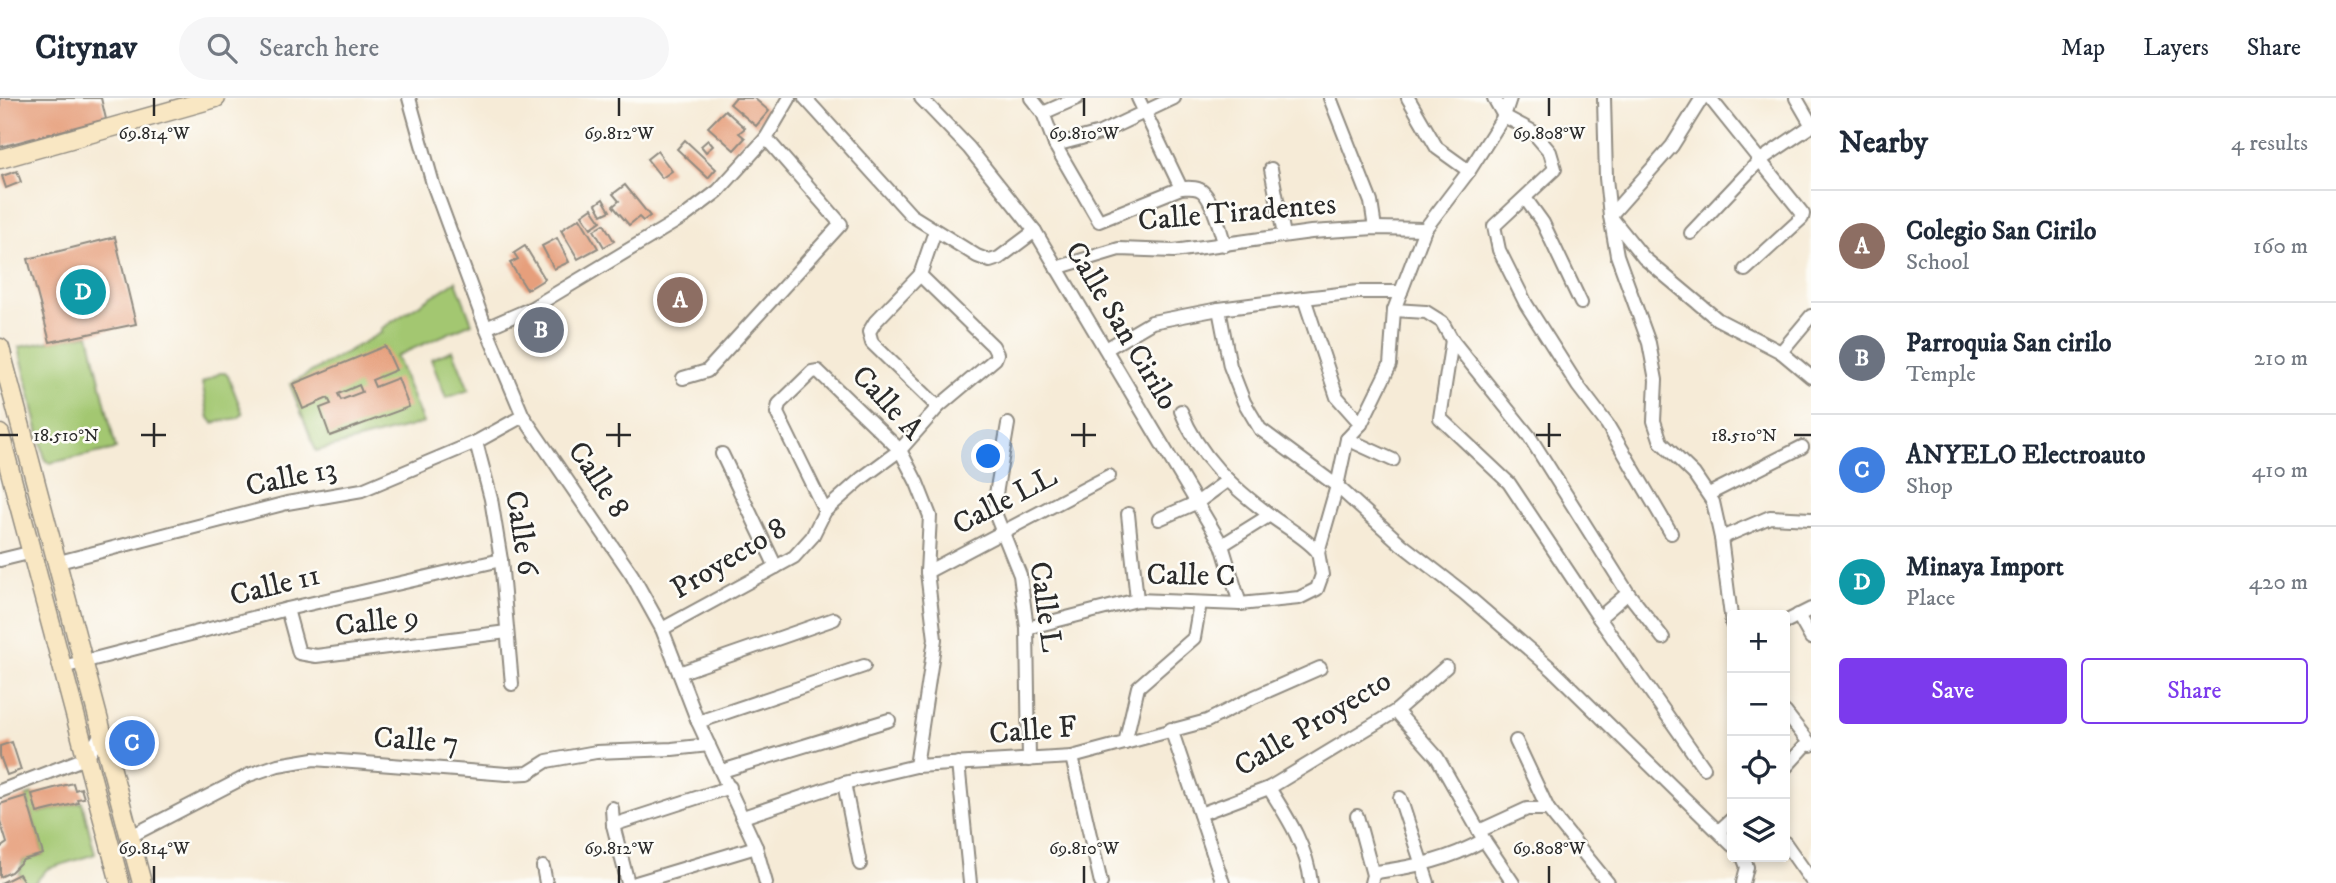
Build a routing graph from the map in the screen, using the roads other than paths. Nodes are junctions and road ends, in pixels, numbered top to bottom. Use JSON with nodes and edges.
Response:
{"nodes":[{"id":1,"x":216,"y":98,"type":"edge"},
{"id":2,"x":409,"y":98,"type":"edge"},
{"id":3,"x":805,"y":98,"type":"edge"},
{"id":4,"x":921,"y":98,"type":"edge"},
{"id":5,"x":1031,"y":98,"type":"edge"},
{"id":6,"x":1077,"y":98,"type":"edge"},
{"id":7,"x":1138,"y":98,"type":"edge"},
{"id":8,"x":1174,"y":98,"type":"edge"},
{"id":9,"x":1330,"y":98,"type":"edge"},
{"id":10,"x":1408,"y":98,"type":"edge"},
{"id":11,"x":1494,"y":98,"type":"edge"},
{"id":12,"x":1510,"y":98,"type":"edge"},
{"id":13,"x":1604,"y":98,"type":"edge"},
{"id":14,"x":1702,"y":98,"type":"edge"},
{"id":15,"x":1710,"y":98,"type":"edge"},
{"id":16,"x":1797,"y":98,"type":"edge"},
{"id":17,"x":789,"y":99,"type":"edge"},
{"id":18,"x":1144,"y":112,"type":"junction"},
{"id":19,"x":1043,"y":113,"type":"junction"},
{"id":20,"x":1504,"y":116,"type":"junction"},
{"id":21,"x":1811,"y":125,"type":"edge"},
{"id":22,"x":765,"y":138,"type":"junction"},
{"id":23,"x":1055,"y":145,"type":"junction"},
{"id":24,"x":0,"y":159,"type":"edge"},
{"id":25,"x":1759,"y":161,"type":"junction"},
{"id":26,"x":1271,"y":169,"type":"dead end"},
{"id":27,"x":1469,"y":171,"type":"junction"},
{"id":28,"x":1181,"y":188,"type":"junction"},
{"id":29,"x":1525,"y":198,"type":"junction"},
{"id":30,"x":1609,"y":216,"type":"junction"},
{"id":31,"x":1375,"y":228,"type":"junction"},
{"id":32,"x":1425,"y":229,"type":"junction"},
{"id":33,"x":935,"y":231,"type":"junction"},
{"id":34,"x":1035,"y":231,"type":"junction"},
{"id":35,"x":1691,"y":233,"type":"dead end"},
{"id":36,"x":1284,"y":235,"type":"junction"},
{"id":37,"x":1225,"y":245,"type":"junction"},
{"id":38,"x":1056,"y":268,"type":"junction"},
{"id":39,"x":1745,"y":270,"type":"dead end"},
{"id":40,"x":920,"y":275,"type":"junction"},
{"id":41,"x":1401,"y":292,"type":"junction"},
{"id":42,"x":1304,"y":298,"type":"junction"},
{"id":43,"x":1581,"y":303,"type":"dead end"},
{"id":44,"x":1219,"y":309,"type":"junction"},
{"id":45,"x":1394,"y":310,"type":"junction"},
{"id":46,"x":1811,"y":316,"type":"edge"},
{"id":47,"x":486,"y":328,"type":"junction"},
{"id":48,"x":1452,"y":340,"type":"junction"},
{"id":49,"x":0,"y":348,"type":"edge"},
{"id":50,"x":1106,"y":349,"type":"junction"},
{"id":51,"x":1781,"y":352,"type":"junction"},
{"id":52,"x":1811,"y":377,"type":"edge"},
{"id":53,"x":683,"y":378,"type":"dead end"},
{"id":54,"x":938,"y":407,"type":"junction"},
{"id":55,"x":1181,"y":411,"type":"dead end"},
{"id":56,"x":523,"y":416,"type":"junction"},
{"id":57,"x":1008,"y":424,"type":"dead end"},
{"id":58,"x":1361,"y":424,"type":"junction"},
{"id":59,"x":0,"y":434,"type":"edge"},
{"id":60,"x":1347,"y":439,"type":"junction"},
{"id":61,"x":476,"y":442,"type":"junction"},
{"id":62,"x":1802,"y":447,"type":"dead end"},
{"id":63,"x":900,"y":450,"type":"junction"},
{"id":64,"x":722,"y":454,"type":"dead end"},
{"id":65,"x":1393,"y":460,"type":"dead end"},
{"id":66,"x":1109,"y":476,"type":"dead end"},
{"id":67,"x":1228,"y":480,"type":"junction"},
{"id":68,"x":1338,"y":486,"type":"junction"},
{"id":69,"x":1709,"y":494,"type":"junction"},
{"id":70,"x":1198,"y":502,"type":"junction"},
{"id":71,"x":825,"y":511,"type":"junction"},
{"id":72,"x":1128,"y":514,"type":"dead end"},
{"id":73,"x":1270,"y":515,"type":"junction"},
{"id":74,"x":1159,"y":519,"type":"dead end"},
{"id":75,"x":1811,"y":519,"type":"edge"},
{"id":76,"x":1003,"y":532,"type":"junction"},
{"id":77,"x":1671,"y":533,"type":"dead end"},
{"id":78,"x":1721,"y":538,"type":"junction"},
{"id":79,"x":1222,"y":545,"type":"junction"},
{"id":80,"x":33,"y":552,"type":"junction"},
{"id":81,"x":1318,"y":552,"type":"junction"},
{"id":82,"x":0,"y":560,"type":"edge"},
{"id":83,"x":501,"y":560,"type":"junction"},
{"id":84,"x":59,"y":562,"type":"junction"},
{"id":85,"x":776,"y":567,"type":"junction"},
{"id":86,"x":927,"y":572,"type":"junction"},
{"id":87,"x":1628,"y":593,"type":"junction"},
{"id":88,"x":1137,"y":600,"type":"junction"},
{"id":89,"x":1200,"y":603,"type":"junction"},
{"id":90,"x":1240,"y":604,"type":"junction"},
{"id":91,"x":287,"y":609,"type":"junction"},
{"id":92,"x":1811,"y":609,"type":"edge"},
{"id":93,"x":1730,"y":610,"type":"edge"},
{"id":94,"x":1798,"y":614,"type":"junction"},
{"id":95,"x":1599,"y":618,"type":"junction"},
{"id":96,"x":834,"y":619,"type":"dead end"},
{"id":97,"x":1790,"y":619,"type":"edge"},
{"id":98,"x":1027,"y":628,"type":"junction"},
{"id":99,"x":662,"y":629,"type":"junction"},
{"id":100,"x":507,"y":632,"type":"junction"},
{"id":101,"x":1662,"y":638,"type":"dead end"},
{"id":102,"x":1811,"y":638,"type":"edge"},
{"id":103,"x":85,"y":661,"type":"junction"},
{"id":104,"x":864,"y":666,"type":"dead end"},
{"id":105,"x":63,"y":667,"type":"junction"},
{"id":106,"x":1446,"y":667,"type":"dead end"},
{"id":107,"x":1320,"y":668,"type":"dead end"},
{"id":108,"x":680,"y":673,"type":"junction"},
{"id":109,"x":512,"y":684,"type":"dead end"},
{"id":110,"x":1396,"y":711,"type":"junction"},
{"id":111,"x":1790,"y":718,"type":"edge"},
{"id":112,"x":889,"y":720,"type":"dead end"},
{"id":113,"x":698,"y":722,"type":"junction"},
{"id":114,"x":1171,"y":729,"type":"junction"},
{"id":115,"x":102,"y":731,"type":"junction"},
{"id":116,"x":1516,"y":741,"type":"dead end"},
{"id":117,"x":1125,"y":743,"type":"junction"},
{"id":118,"x":1810,"y":744,"type":"edge"},
{"id":119,"x":709,"y":745,"type":"junction"},
{"id":120,"x":88,"y":757,"type":"junction"},
{"id":121,"x":1072,"y":757,"type":"junction"},
{"id":122,"x":1029,"y":760,"type":"junction"},
{"id":123,"x":958,"y":763,"type":"junction"},
{"id":124,"x":1790,"y":763,"type":"edge"},
{"id":125,"x":916,"y":766,"type":"junction"},
{"id":126,"x":1704,"y":768,"type":"dead end"},
{"id":127,"x":722,"y":771,"type":"junction"},
{"id":128,"x":844,"y":783,"type":"junction"},
{"id":129,"x":730,"y":787,"type":"junction"},
{"id":130,"x":1269,"y":788,"type":"junction"},
{"id":131,"x":0,"y":791,"type":"edge"},
{"id":132,"x":1400,"y":798,"type":"dead end"},
{"id":133,"x":612,"y":808,"type":"dead end"},
{"id":134,"x":1548,"y":808,"type":"junction"},
{"id":135,"x":1200,"y":814,"type":"junction"},
{"id":136,"x":1357,"y":816,"type":"dead end"},
{"id":137,"x":743,"y":817,"type":"junction"},
{"id":138,"x":1727,"y":824,"type":"edge"},
{"id":139,"x":613,"y":825,"type":"junction"},
{"id":140,"x":1719,"y":831,"type":"junction"},
{"id":141,"x":131,"y":836,"type":"junction"},
{"id":142,"x":1482,"y":836,"type":"junction"},
{"id":143,"x":1727,"y":840,"type":"edge"},
{"id":144,"x":756,"y":847,"type":"junction"},
{"id":145,"x":1790,"y":850,"type":"edge"},
{"id":146,"x":1745,"y":862,"type":"edge"},
{"id":147,"x":860,"y":864,"type":"dead end"},
{"id":148,"x":1423,"y":865,"type":"junction"},
{"id":149,"x":543,"y":867,"type":"dead end"},
{"id":150,"x":1372,"y":879,"type":"edge"},
{"id":151,"x":1811,"y":880,"type":"edge"},
{"id":152,"x":120,"y":883,"type":"edge"},
{"id":153,"x":142,"y":883,"type":"edge"},
{"id":154,"x":546,"y":883,"type":"edge"},
{"id":155,"x":628,"y":883,"type":"edge"},
{"id":156,"x":636,"y":883,"type":"edge"},
{"id":157,"x":766,"y":883,"type":"edge"},
{"id":158,"x":970,"y":883,"type":"edge"},
{"id":159,"x":1101,"y":883,"type":"edge"},
{"id":160,"x":1223,"y":883,"type":"edge"},
{"id":161,"x":1311,"y":883,"type":"edge"},
{"id":162,"x":1427,"y":883,"type":"edge"},
{"id":163,"x":1513,"y":883,"type":"edge"},
{"id":164,"x":1608,"y":883,"type":"edge"},
{"id":165,"x":1743,"y":883,"type":"edge"}],
"edges":[{"from":1,"to":24,"type":"main road"},
{"from":2,"to":47,"type":"street","name":"Calle 8"},
{"from":3,"to":33,"type":"street"},
{"from":4,"to":34,"type":"street","name":"Calle San Cirilo"},
{"from":5,"to":19,"type":"street"},
{"from":6,"to":19,"type":"street"},
{"from":7,"to":18,"type":"street"},
{"from":8,"to":18,"type":"street"},
{"from":9,"to":31,"type":"street"},
{"from":10,"to":27,"type":"street"},
{"from":11,"to":20,"type":"street"},
{"from":12,"to":20,"type":"street"},
{"from":13,"to":30,"type":"street"},
{"from":14,"to":30,"type":"street"},
{"from":15,"to":25,"type":"street"},
{"from":16,"to":21,"type":"street"},
{"from":17,"to":22,"type":"street"},
{"from":18,"to":23,"type":"street"},
{"from":18,"to":28,"type":"street"},
{"from":19,"to":23,"type":"street"},
{"from":20,"to":27,"type":"street"},
{"from":20,"to":29,"type":"street"},
{"from":21,"to":25,"type":"street"},
{"from":22,"to":47,"type":"street"},
{"from":22,"to":53,"type":"street"},
{"from":23,"to":28,"type":"street"},
{"from":25,"to":35,"type":"street"},
{"from":25,"to":39,"type":"street"},
{"from":26,"to":36,"type":"street"},
{"from":27,"to":32,"type":"street"},
{"from":28,"to":37,"type":"street"},
{"from":29,"to":43,"type":"street"},
{"from":29,"to":77,"type":"street"},
{"from":30,"to":51,"type":"street"},
{"from":30,"to":69,"type":"street"},
{"from":31,"to":32,"type":"street","name":"Calle Tiradentes"},
{"from":31,"to":36,"type":"street","name":"Calle Tiradentes"},
{"from":32,"to":41,"type":"street"},
{"from":33,"to":34,"type":"street"},
{"from":33,"to":40,"type":"street"},
{"from":34,"to":38,"type":"street","name":"Calle San Cirilo"},
{"from":36,"to":37,"type":"street","name":"Calle Tiradentes"},
{"from":37,"to":38,"type":"street","name":"Calle Tiradentes"},
{"from":38,"to":50,"type":"street","name":"Calle San Cirilo"},
{"from":40,"to":54,"type":"street"},
{"from":40,"to":54,"type":"street","name":"Proyecto 8"},
{"from":41,"to":42,"type":"street"},
{"from":41,"to":45,"type":"street"},
{"from":42,"to":44,"type":"street"},
{"from":42,"to":58,"type":"street"},
{"from":44,"to":50,"type":"street"},
{"from":44,"to":68,"type":"street"},
{"from":45,"to":48,"type":"street"},
{"from":45,"to":58,"type":"street"},
{"from":46,"to":51,"type":"street"},
{"from":47,"to":56,"type":"street","name":"Calle 8"},
{"from":48,"to":87,"type":"street"},
{"from":48,"to":95,"type":"street"},
{"from":49,"to":84,"type":"main road"},
{"from":50,"to":70,"type":"street","name":"Calle San Cirilo"},
{"from":51,"to":52,"type":"street"},
{"from":54,"to":63,"type":"street","name":"Proyecto 8"},
{"from":55,"to":67,"type":"street"},
{"from":56,"to":61,"type":"street","name":"Calle 13"},
{"from":56,"to":99,"type":"street","name":"Calle 8"},
{"from":57,"to":76,"type":"street","name":"Calle L"},
{"from":58,"to":60,"type":"street"},
{"from":59,"to":80,"type":"main road"},
{"from":60,"to":65,"type":"street"},
{"from":60,"to":68,"type":"street"},
{"from":61,"to":83,"type":"street","name":"Calle 6"},
{"from":61,"to":84,"type":"street","name":"Calle 13"},
{"from":62,"to":69,"type":"street"},
{"from":63,"to":71,"type":"street","name":"Proyecto 8"},
{"from":63,"to":71,"type":"street","name":"Calle A"},
{"from":63,"to":86,"type":"street","name":"Calle A"},
{"from":64,"to":85,"type":"street"},
{"from":66,"to":76,"type":"street","name":"Calle LL"},
{"from":67,"to":70,"type":"street"},
{"from":67,"to":73,"type":"street"},
{"from":68,"to":81,"type":"street"},
{"from":68,"to":140,"type":"street"},
{"from":69,"to":78,"type":"street"},
{"from":70,"to":74,"type":"street"},
{"from":70,"to":79,"type":"street","name":"Calle San Cirilo"},
{"from":71,"to":85,"type":"street","name":"Proyecto 8"},
{"from":72,"to":88,"type":"street"},
{"from":73,"to":79,"type":"street"},
{"from":73,"to":81,"type":"street"},
{"from":75,"to":78,"type":"street"},
{"from":76,"to":86,"type":"street","name":"Calle LL"},
{"from":76,"to":98,"type":"street","name":"Calle L"},
{"from":78,"to":93,"type":"street"},
{"from":79,"to":90,"type":"street","name":"Calle San Cirilo"},
{"from":80,"to":82,"type":"street"},
{"from":80,"to":105,"type":"main road"},
{"from":81,"to":90,"type":"street","name":"Calle C"},
{"from":83,"to":91,"type":"street","name":"Calle 11"},
{"from":83,"to":100,"type":"street","name":"Calle 6"},
{"from":84,"to":103,"type":"main road"},
{"from":85,"to":99,"type":"street","name":"Proyecto 8"},
{"from":86,"to":125,"type":"street","name":"Calle A"},
{"from":87,"to":95,"type":"street"},
{"from":87,"to":101,"type":"street"},
{"from":88,"to":89,"type":"street","name":"Calle C"},
{"from":88,"to":98,"type":"street","name":"Calle C"},
{"from":89,"to":90,"type":"street","name":"Calle C"},
{"from":89,"to":117,"type":"street"},
{"from":91,"to":100,"type":"street","name":"Calle 9"},
{"from":91,"to":103,"type":"street","name":"Calle 11"},
{"from":92,"to":94,"type":"street"},
{"from":94,"to":97,"type":"street"},
{"from":94,"to":102,"type":"street"},
{"from":95,"to":126,"type":"street"},
{"from":96,"to":108,"type":"street"},
{"from":98,"to":122,"type":"street","name":"Calle L"},
{"from":99,"to":108,"type":"street","name":"Calle 8"},
{"from":100,"to":109,"type":"street","name":"Calle 6"},
{"from":103,"to":105,"type":"street","name":"Calle 11"},
{"from":103,"to":115,"type":"main road"},
{"from":104,"to":113,"type":"street"},
{"from":105,"to":120,"type":"main road"},
{"from":106,"to":110,"type":"street","name":"Calle Proyecto"},
{"from":107,"to":114,"type":"street","name":"Calle F"},
{"from":108,"to":113,"type":"street","name":"Calle 8"},
{"from":110,"to":130,"type":"street","name":"Calle Proyecto"},
{"from":110,"to":142,"type":"street"},
{"from":111,"to":118,"type":"street"},
{"from":112,"to":127,"type":"street"},
{"from":113,"to":119,"type":"street","name":"Calle 8"},
{"from":114,"to":117,"type":"street","name":"Calle F"},
{"from":114,"to":135,"type":"street"},
{"from":115,"to":120,"type":"street"},
{"from":115,"to":141,"type":"main road"},
{"from":116,"to":134,"type":"street"},
{"from":117,"to":121,"type":"street","name":"Calle F"},
{"from":118,"to":124,"type":"street"},
{"from":119,"to":127,"type":"street","name":"Calle 8"},
{"from":119,"to":141,"type":"street","name":"Calle 7"},
{"from":120,"to":131,"type":"street"},
{"from":120,"to":152,"type":"main road"},
{"from":121,"to":122,"type":"street","name":"Calle F"},
{"from":121,"to":159,"type":"street"},
{"from":122,"to":123,"type":"street","name":"Calle F"},
{"from":123,"to":125,"type":"street","name":"Calle F"},
{"from":123,"to":158,"type":"street"},
{"from":125,"to":128,"type":"street","name":"Calle F"},
{"from":127,"to":129,"type":"street","name":"Calle 8"},
{"from":128,"to":137,"type":"street","name":"Calle F"},
{"from":128,"to":147,"type":"street"},
{"from":129,"to":137,"type":"street","name":"Calle 8"},
{"from":129,"to":139,"type":"street"},
{"from":130,"to":135,"type":"street","name":"Calle Proyecto"},
{"from":130,"to":161,"type":"street"},
{"from":132,"to":148,"type":"street"},
{"from":133,"to":139,"type":"street"},
{"from":134,"to":142,"type":"street"},
{"from":134,"to":164,"type":"street"},
{"from":135,"to":160,"type":"street"},
{"from":136,"to":150,"type":"street"},
{"from":137,"to":144,"type":"street","name":"Calle 8"},
{"from":138,"to":140,"type":"street"},
{"from":139,"to":155,"type":"street"},
{"from":140,"to":143,"type":"street"},
{"from":141,"to":153,"type":"main road"},
{"from":142,"to":148,"type":"street"},
{"from":142,"to":163,"type":"street"},
{"from":144,"to":156,"type":"street"},
{"from":144,"to":157,"type":"street","name":"Calle 8"},
{"from":145,"to":151,"type":"street"},
{"from":146,"to":165,"type":"street"},
{"from":148,"to":150,"type":"street"},
{"from":148,"to":162,"type":"street"},
{"from":149,"to":154,"type":"street"}]}
